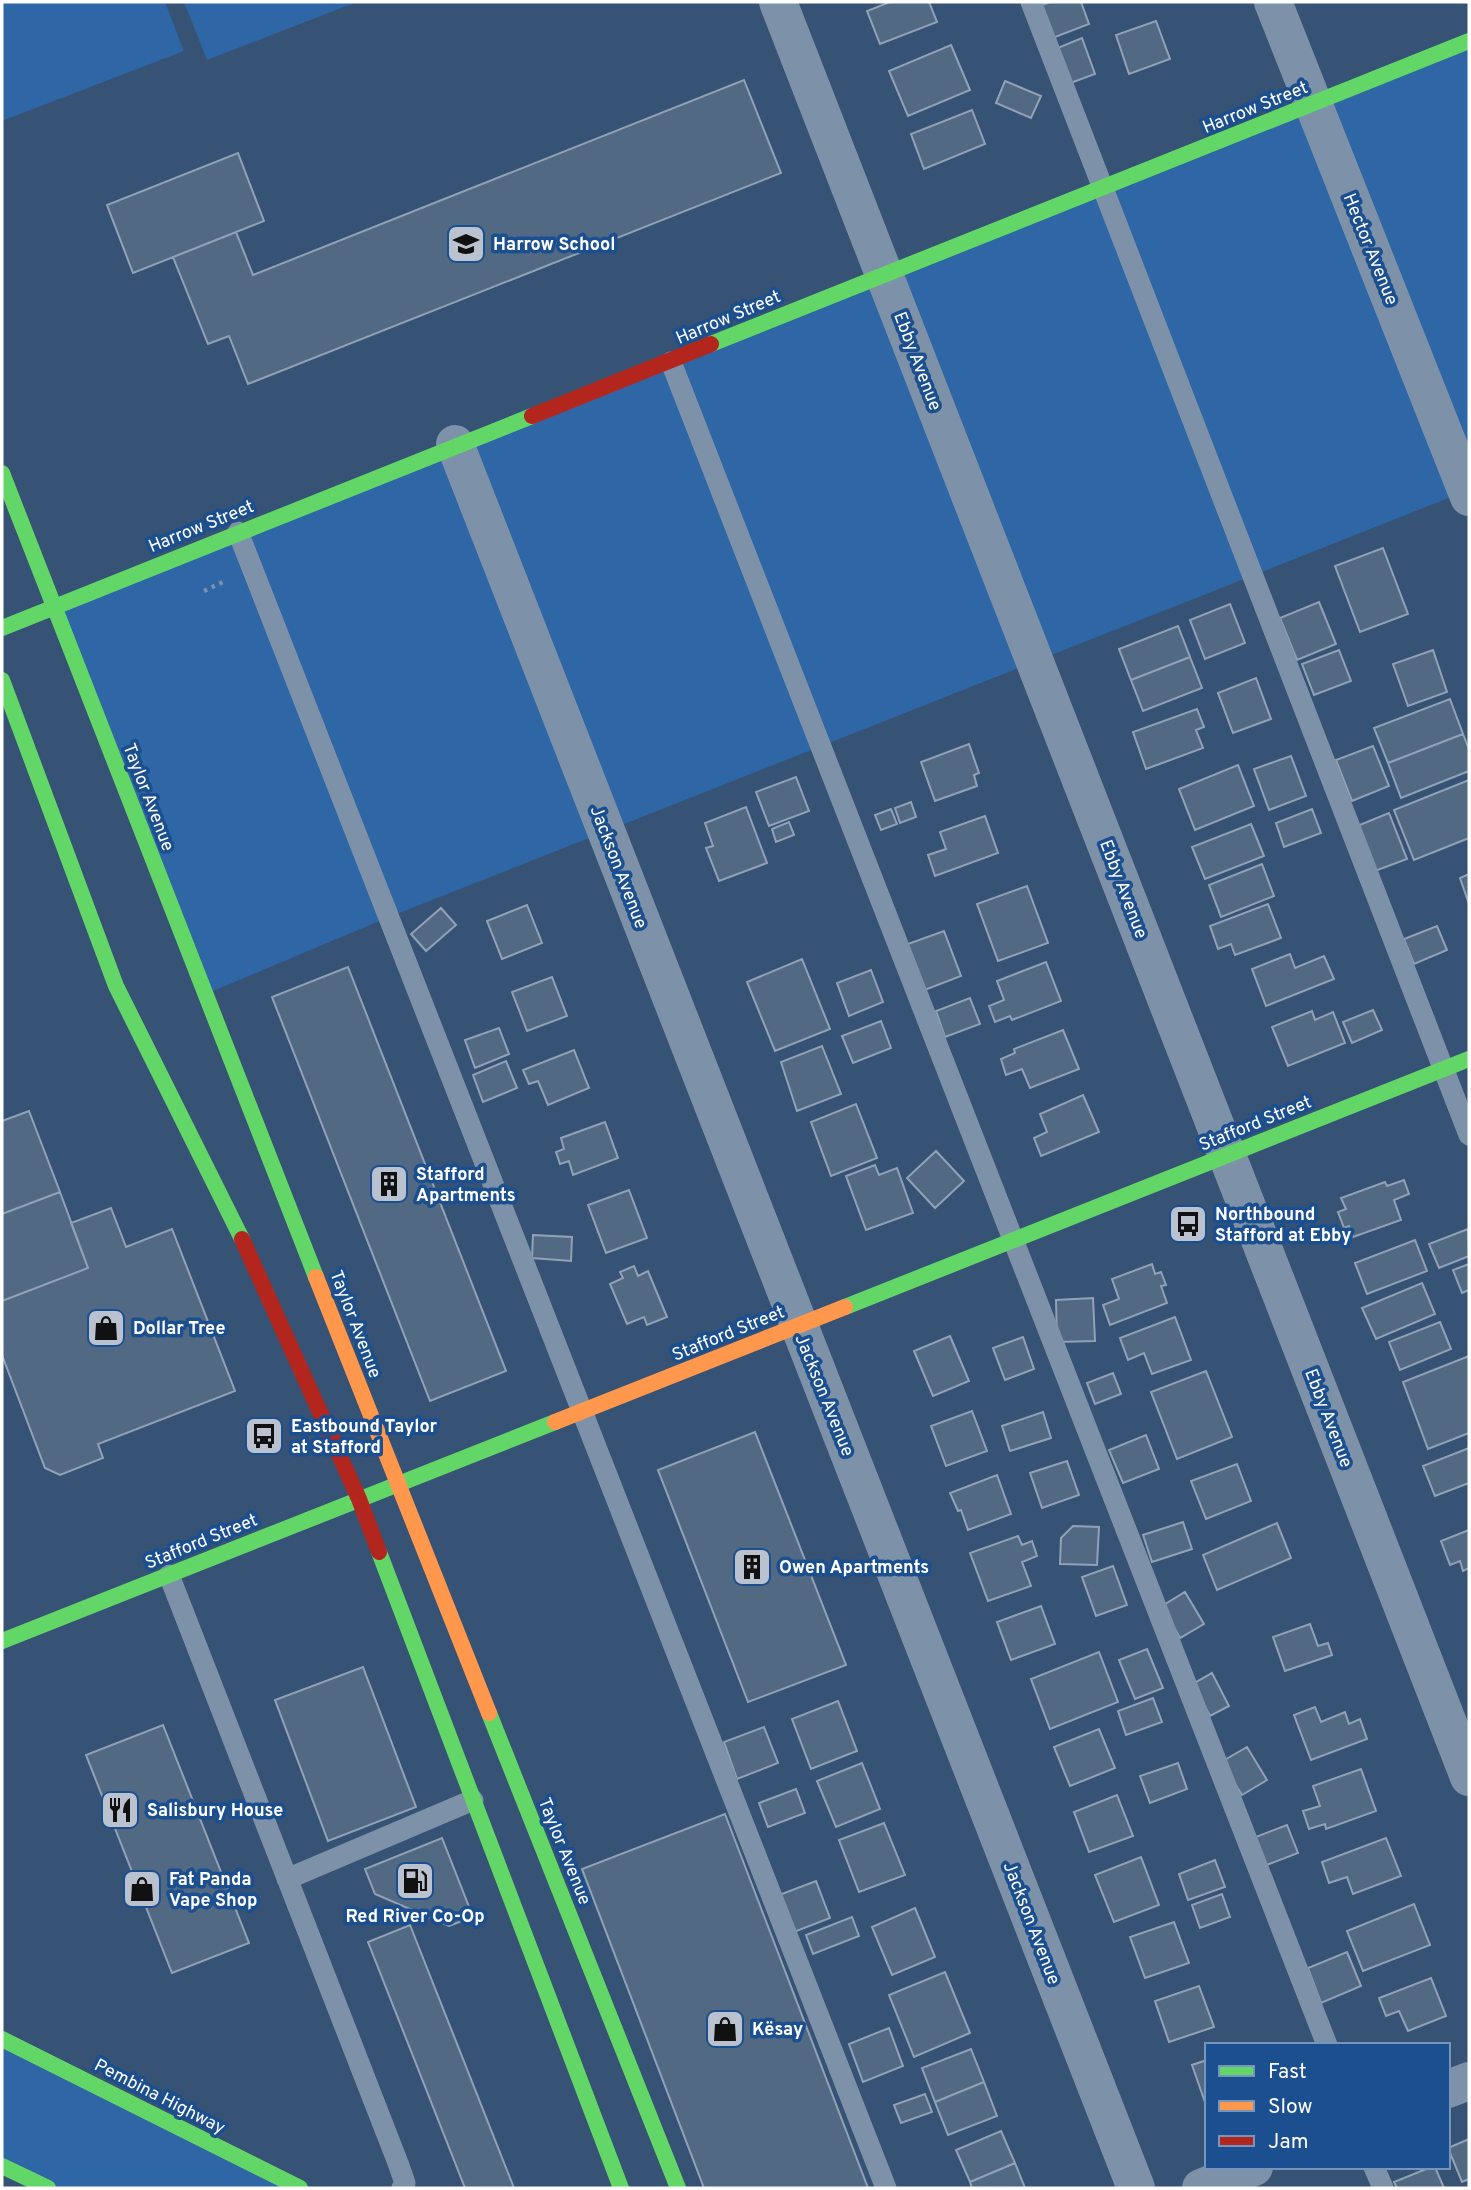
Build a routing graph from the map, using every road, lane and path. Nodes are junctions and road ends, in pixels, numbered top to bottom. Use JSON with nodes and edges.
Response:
{"nodes":[{"id":1,"x":778,"y":2,"type":"edge"},
{"id":2,"x":1031,"y":2,"type":"edge"},
{"id":3,"x":1273,"y":2,"type":"edge"},
{"id":4,"x":1469,"y":41,"type":"edge"},
{"id":5,"x":1313,"y":104,"type":"junction"},
{"id":6,"x":1103,"y":189,"type":"junction"},
{"id":7,"x":884,"y":273,"type":"junction"},
{"id":8,"x":671,"y":362,"type":"junction"},
{"id":9,"x":455,"y":444,"type":"junction"},
{"id":10,"x":2,"y":473,"type":"edge"},
{"id":11,"x":1469,"y":496,"type":"edge"},
{"id":12,"x":238,"y":532,"type":"junction"},
{"id":13,"x":54,"y":607,"type":"junction"},
{"id":14,"x":2,"y":628,"type":"edge"},
{"id":15,"x":2,"y":680,"type":"edge"},
{"id":16,"x":1469,"y":1059,"type":"edge"},
{"id":17,"x":1444,"y":1069,"type":"junction"},
{"id":18,"x":1469,"y":1135,"type":"edge"},
{"id":19,"x":1227,"y":1155,"type":"junction"},
{"id":20,"x":1013,"y":1240,"type":"junction"},
{"id":21,"x":797,"y":1325,"type":"junction"},
{"id":22,"x":581,"y":1413,"type":"junction"},
{"id":23,"x":400,"y":1485,"type":"junction"},
{"id":24,"x":359,"y":1499,"type":"junction"},
{"id":25,"x":169,"y":1575,"type":"junction"},
{"id":26,"x":2,"y":1641,"type":"edge"},
{"id":27,"x":1469,"y":1777,"type":"edge"},
{"id":28,"x":473,"y":1800,"type":"junction"},
{"id":29,"x":287,"y":1879,"type":"junction"},
{"id":30,"x":2,"y":2039,"type":"edge"},
{"id":31,"x":1325,"y":2043,"type":"edge"},
{"id":32,"x":1469,"y":2081,"type":"edge"},
{"id":33,"x":1450,"y":2088,"type":"edge"},
{"id":34,"x":2,"y":2166,"type":"edge"},
{"id":35,"x":1249,"y":2169,"type":"edge"},
{"id":36,"x":1375,"y":2169,"type":"edge"},
{"id":37,"x":48,"y":2188,"type":"edge"},
{"id":38,"x":300,"y":2188,"type":"edge"},
{"id":39,"x":402,"y":2188,"type":"edge"},
{"id":40,"x":621,"y":2188,"type":"edge"},
{"id":41,"x":678,"y":2188,"type":"edge"},
{"id":42,"x":887,"y":2188,"type":"edge"},
{"id":43,"x":1136,"y":2188,"type":"edge"},
{"id":44,"x":1201,"y":2188,"type":"edge"},
{"id":45,"x":1383,"y":2188,"type":"edge"}],
"edges":[{"from":1,"to":7,"type":"street","name":"Ebby Avenue"},
{"from":2,"to":6,"type":"lane"},
{"from":3,"to":5,"type":"street","name":"Hector Avenue"},
{"from":4,"to":5,"type":"main road","name":"Harrow Street"},
{"from":5,"to":6,"type":"main road","name":"Harrow Street"},
{"from":5,"to":11,"type":"street","name":"Hector Avenue"},
{"from":6,"to":7,"type":"main road","name":"Harrow Street"},
{"from":6,"to":17,"type":"lane"},
{"from":7,"to":8,"type":"main road","name":"Harrow Street"},
{"from":7,"to":19,"type":"street","name":"Ebby Avenue"},
{"from":8,"to":9,"type":"main road","name":"Harrow Street"},
{"from":8,"to":20,"type":"lane"},
{"from":9,"to":12,"type":"main road","name":"Harrow Street"},
{"from":9,"to":21,"type":"street","name":"Jackson Avenue"},
{"from":10,"to":13,"type":"main road","name":"Taylor Avenue"},
{"from":12,"to":13,"type":"main road","name":"Harrow Street"},
{"from":12,"to":22,"type":"lane"},
{"from":13,"to":14,"type":"main road","name":"Harrow Street"},
{"from":13,"to":23,"type":"main road","name":"Taylor Avenue"},
{"from":15,"to":24,"type":"main road"},
{"from":16,"to":17,"type":"main road","name":"Stafford Street"},
{"from":17,"to":18,"type":"lane"},
{"from":17,"to":19,"type":"main road","name":"Stafford Street"},
{"from":19,"to":20,"type":"main road","name":"Stafford Street"},
{"from":19,"to":27,"type":"street","name":"Ebby Avenue"},
{"from":20,"to":21,"type":"main road","name":"Stafford Street"},
{"from":20,"to":31,"type":"lane"},
{"from":21,"to":22,"type":"main road","name":"Stafford Street"},
{"from":21,"to":43,"type":"street","name":"Jackson Avenue"},
{"from":22,"to":23,"type":"main road","name":"Stafford Street"},
{"from":22,"to":42,"type":"lane"},
{"from":23,"to":24,"type":"main road","name":"Stafford Street"},
{"from":23,"to":41,"type":"main road","name":"Taylor Avenue"},
{"from":24,"to":25,"type":"main road","name":"Stafford Street"},
{"from":24,"to":28,"type":"main road"},
{"from":25,"to":26,"type":"main road","name":"Stafford Street"},
{"from":25,"to":29,"type":"lane"},
{"from":28,"to":29,"type":"lane"},
{"from":28,"to":40,"type":"main road"},
{"from":29,"to":39,"type":"lane"},
{"from":30,"to":38,"type":"main road","name":"Pembina Highway"},
{"from":32,"to":33,"type":"street"},
{"from":34,"to":37,"type":"main road"},
{"from":35,"to":44,"type":"street"},
{"from":36,"to":45,"type":"lane"}]}
